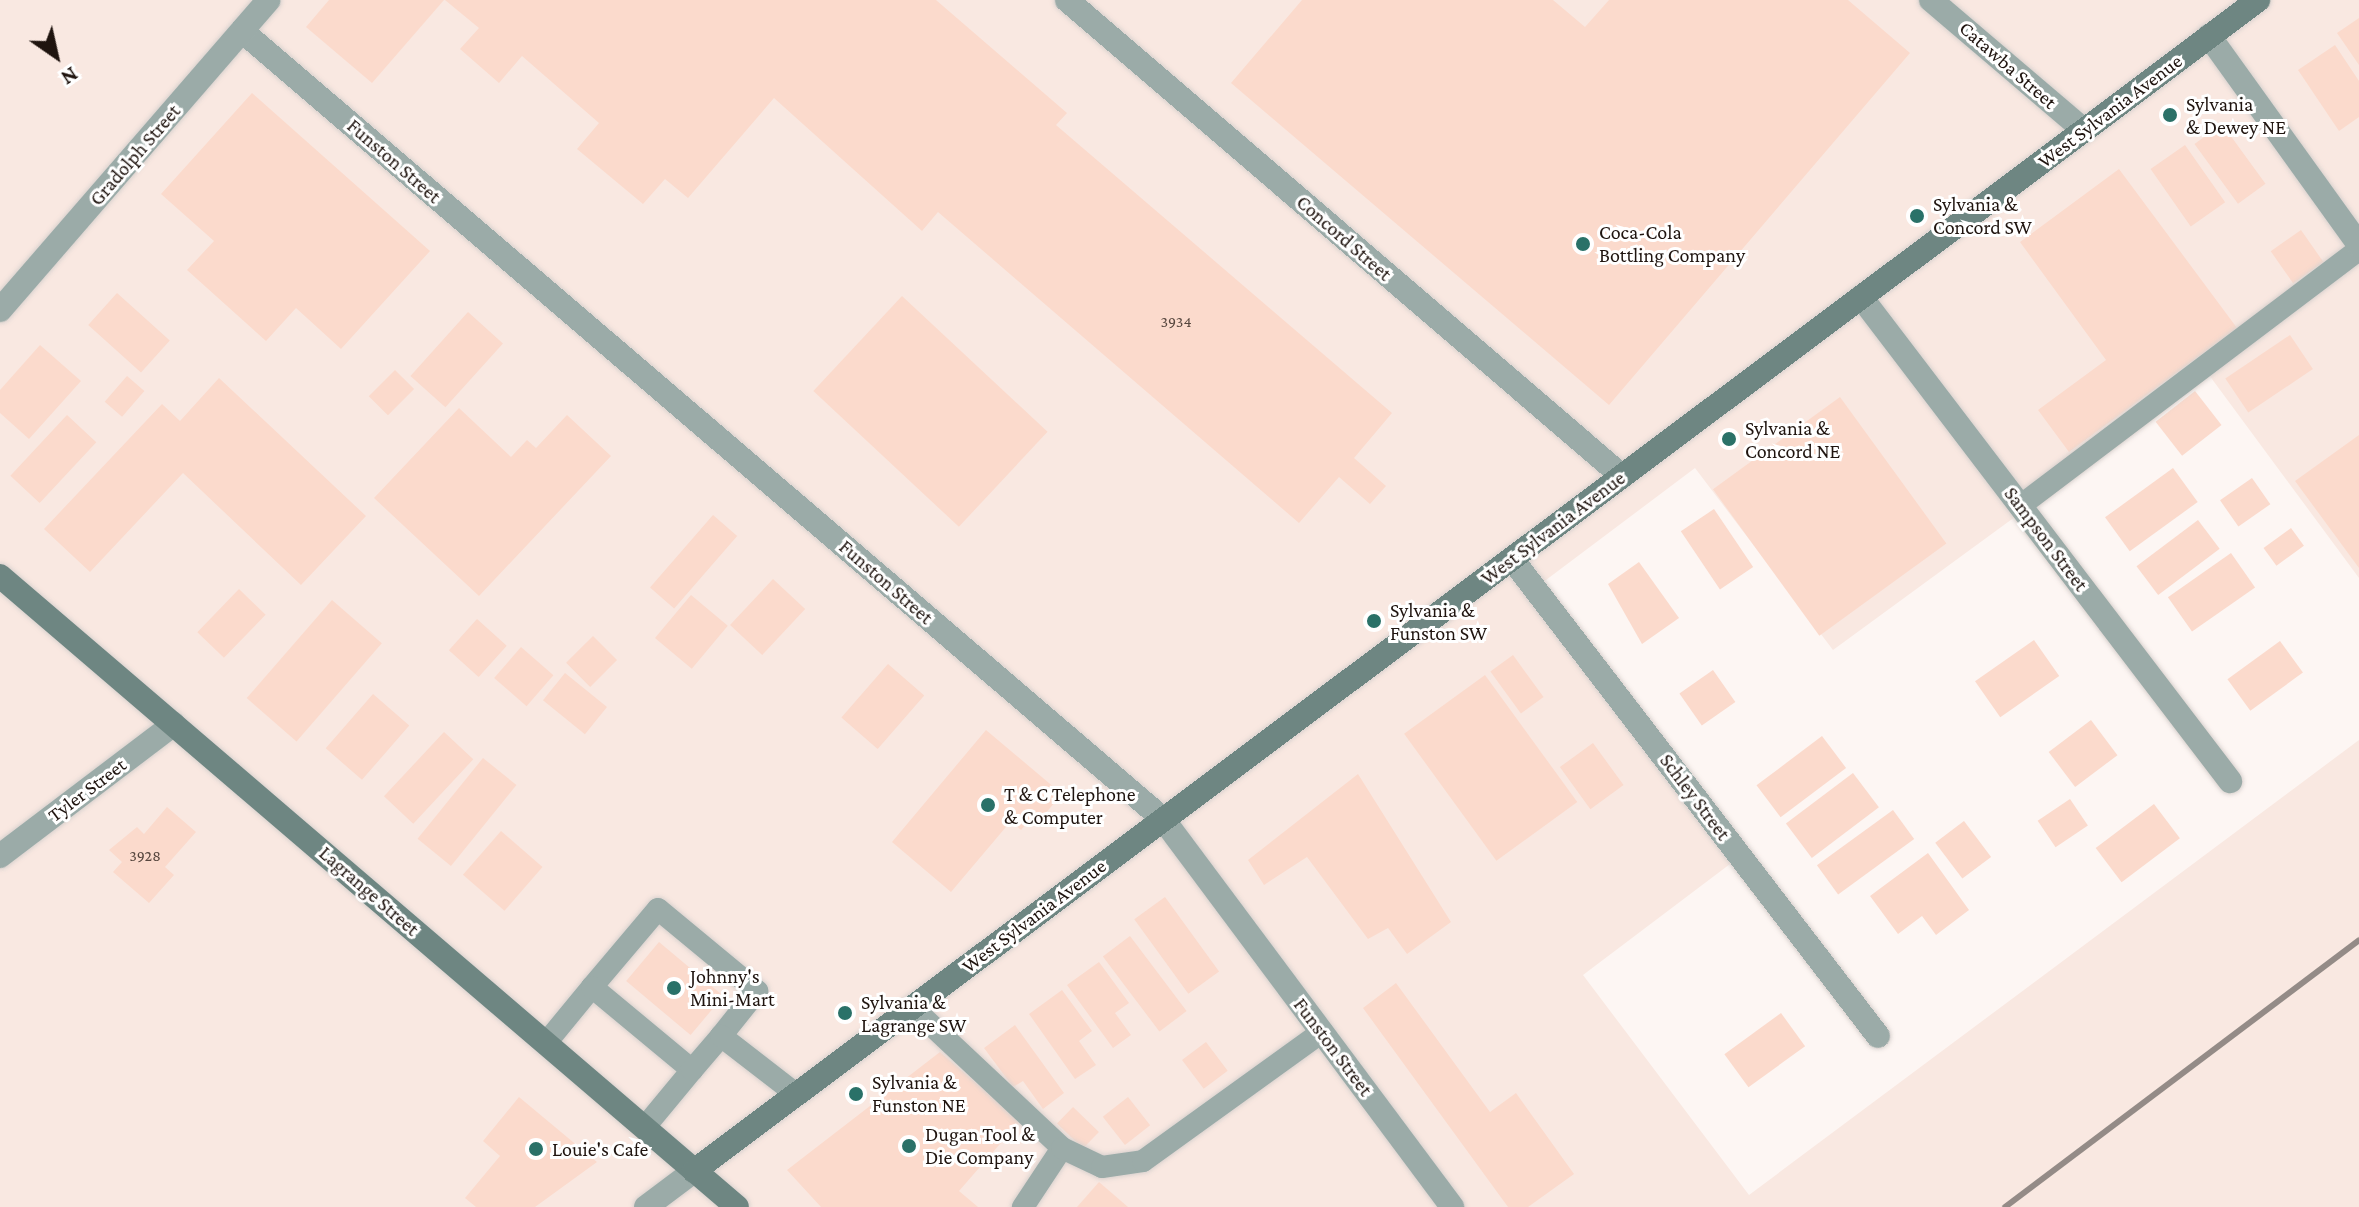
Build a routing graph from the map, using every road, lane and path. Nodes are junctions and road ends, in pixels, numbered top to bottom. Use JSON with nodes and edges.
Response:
{"nodes":[{"id":1,"x":269,"y":0,"type":"edge"},
{"id":2,"x":1067,"y":0,"type":"edge"},
{"id":3,"x":1931,"y":0,"type":"edge"},
{"id":4,"x":2258,"y":0,"type":"edge"},
{"id":5,"x":242,"y":31,"type":"junction"},
{"id":6,"x":2209,"y":36,"type":"junction"},
{"id":7,"x":2084,"y":130,"type":"junction"},
{"id":8,"x":2359,"y":248,"type":"edge"},
{"id":9,"x":1861,"y":297,"type":"junction"},
{"id":10,"x":0,"y":310,"type":"edge"},
{"id":11,"x":1622,"y":476,"type":"junction"},
{"id":12,"x":2020,"y":506,"type":"junction"},
{"id":13,"x":1512,"y":559,"type":"junction"},
{"id":14,"x":0,"y":576,"type":"edge"},
{"id":15,"x":174,"y":724,"type":"junction"},
{"id":16,"x":2230,"y":781,"type":"dead end"},
{"id":17,"x":1163,"y":819,"type":"junction"},
{"id":18,"x":0,"y":856,"type":"edge"},
{"id":19,"x":592,"y":987,"type":"junction"},
{"id":20,"x":912,"y":1007,"type":"junction"},
{"id":21,"x":1322,"y":1032,"type":"junction"},
{"id":22,"x":721,"y":1036,"type":"junction"},
{"id":23,"x":1878,"y":1036,"type":"dead end"},
{"id":24,"x":546,"y":1043,"type":"junction"},
{"id":25,"x":692,"y":1070,"type":"junction"},
{"id":26,"x":796,"y":1094,"type":"junction"},
{"id":27,"x":644,"y":1128,"type":"junction"},
{"id":28,"x":1062,"y":1148,"type":"junction"},
{"id":29,"x":694,"y":1171,"type":"junction"},
{"id":30,"x":646,"y":1207,"type":"edge"},
{"id":31,"x":737,"y":1207,"type":"edge"},
{"id":32,"x":1023,"y":1207,"type":"edge"},
{"id":33,"x":1452,"y":1207,"type":"edge"}],
"edges":[{"from":1,"to":5,"type":"street","name":"Gradolph Street"},
{"from":2,"to":11,"type":"street","name":"Concord Street"},
{"from":3,"to":7,"type":"street","name":"Catawba Street"},
{"from":4,"to":6,"type":"main road","name":"West Sylvania Avenue"},
{"from":5,"to":10,"type":"street","name":"Gradolph Street"},
{"from":5,"to":17,"type":"street","name":"Funston Street"},
{"from":6,"to":7,"type":"main road","name":"West Sylvania Avenue"},
{"from":6,"to":8,"type":"street"},
{"from":7,"to":9,"type":"main road","name":"West Sylvania Avenue"},
{"from":8,"to":12,"type":"lane"},
{"from":9,"to":11,"type":"main road","name":"West Sylvania Avenue"},
{"from":9,"to":12,"type":"street","name":"Sampson Street"},
{"from":11,"to":13,"type":"main road","name":"West Sylvania Avenue"},
{"from":12,"to":16,"type":"street","name":"Sampson Street"},
{"from":13,"to":17,"type":"main road","name":"West Sylvania Avenue"},
{"from":13,"to":23,"type":"street","name":"Schley Street"},
{"from":14,"to":15,"type":"main road","name":"Lagrange Street"},
{"from":15,"to":18,"type":"street","name":"Tyler Street"},
{"from":15,"to":24,"type":"main road","name":"Lagrange Street"},
{"from":17,"to":20,"type":"main road","name":"West Sylvania Avenue"},
{"from":17,"to":21,"type":"street","name":"Funston Street"},
{"from":19,"to":22,"type":"lane"},
{"from":19,"to":24,"type":"lane"},
{"from":19,"to":25,"type":"lane"},
{"from":20,"to":26,"type":"main road","name":"West Sylvania Avenue"},
{"from":20,"to":28,"type":"lane"},
{"from":21,"to":28,"type":"lane"},
{"from":21,"to":33,"type":"street","name":"Funston Street"},
{"from":22,"to":25,"type":"lane"},
{"from":22,"to":26,"type":"lane"},
{"from":24,"to":27,"type":"main road","name":"Lagrange Street"},
{"from":25,"to":27,"type":"lane"},
{"from":26,"to":29,"type":"main road","name":"West Sylvania Avenue"},
{"from":27,"to":29,"type":"main road","name":"Lagrange Street"},
{"from":28,"to":32,"type":"lane"},
{"from":29,"to":30,"type":"street"},
{"from":29,"to":31,"type":"main road","name":"Lagrange Street"}]}
